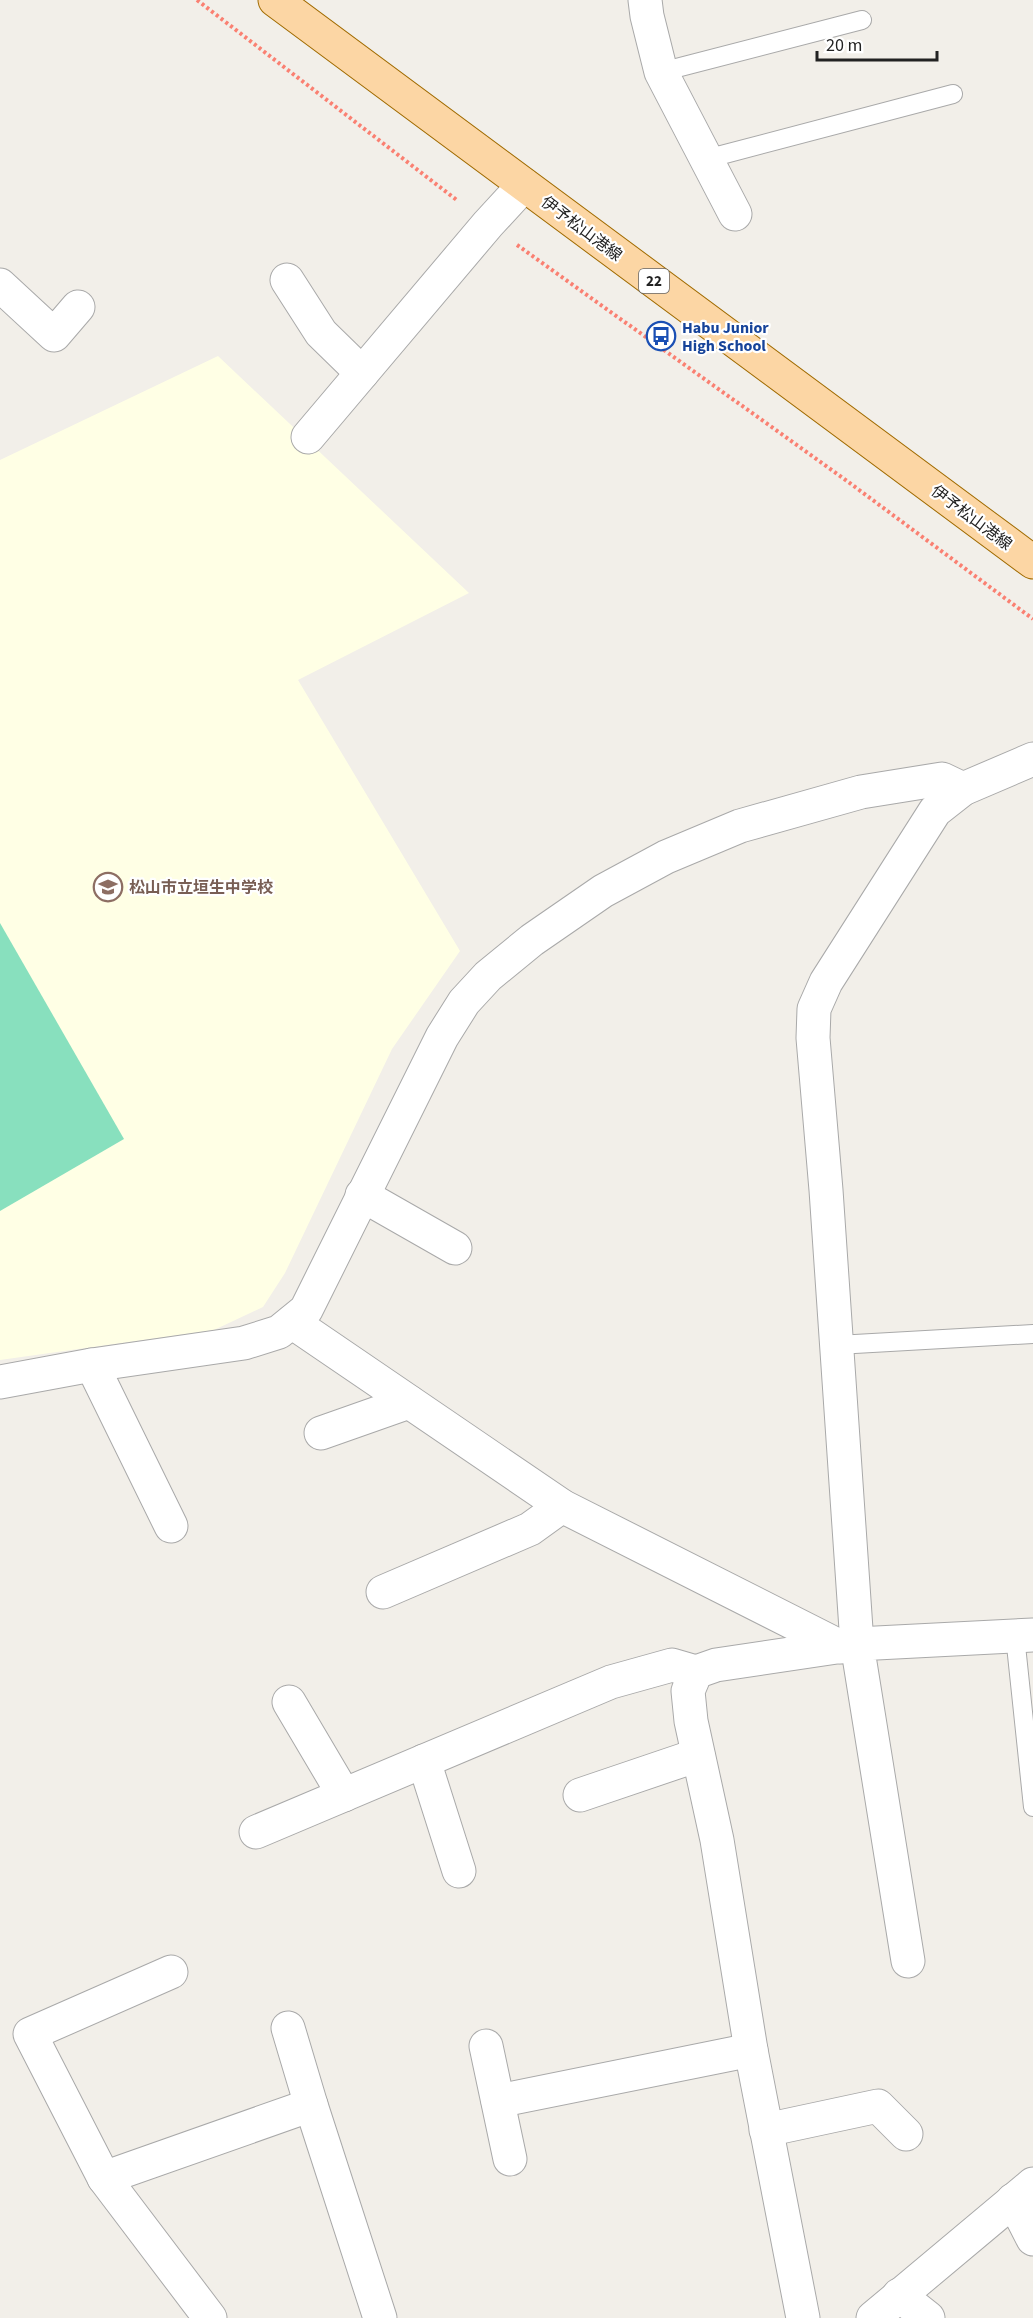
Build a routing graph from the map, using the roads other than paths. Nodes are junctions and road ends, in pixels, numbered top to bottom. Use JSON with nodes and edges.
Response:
{"nodes":[{"id":1,"x":275,"y":0,"type":"edge"},
{"id":2,"x":645,"y":0,"type":"edge"},
{"id":3,"x":862,"y":20,"type":"dead end"},
{"id":4,"x":661,"y":72,"type":"junction"},
{"id":5,"x":953,"y":94,"type":"dead end"},
{"id":6,"x":706,"y":159,"type":"junction"},
{"id":7,"x":524,"y":185,"type":"junction"},
{"id":8,"x":735,"y":214,"type":"dead end"},
{"id":9,"x":286,"y":280,"type":"dead end"},
{"id":10,"x":0,"y":285,"type":"edge"},
{"id":11,"x":78,"y":307,"type":"dead end"},
{"id":12,"x":362,"y":373,"type":"junction"},
{"id":13,"x":308,"y":437,"type":"dead end"},
{"id":14,"x":1033,"y":562,"type":"edge"},
{"id":15,"x":1033,"y":759,"type":"edge"},
{"id":16,"x":963,"y":789,"type":"junction"},
{"id":17,"x":362,"y":1195,"type":"junction"},
{"id":18,"x":455,"y":1248,"type":"dead end"},
{"id":19,"x":292,"y":1322,"type":"junction"},
{"id":20,"x":1033,"y":1334,"type":"edge"},
{"id":21,"x":837,"y":1345,"type":"junction"},
{"id":22,"x":92,"y":1365,"type":"junction"},
{"id":23,"x":0,"y":1382,"type":"edge"},
{"id":24,"x":409,"y":1402,"type":"junction"},
{"id":25,"x":321,"y":1433,"type":"dead end"},
{"id":26,"x":562,"y":1506,"type":"junction"},
{"id":27,"x":171,"y":1526,"type":"dead end"},
{"id":28,"x":383,"y":1592,"type":"dead end"},
{"id":29,"x":1024,"y":1636,"type":"edge"},
{"id":30,"x":849,"y":1646,"type":"junction"},
{"id":31,"x":696,"y":1672,"type":"junction"},
{"id":32,"x":289,"y":1702,"type":"dead end"},
{"id":33,"x":698,"y":1755,"type":"junction"},
{"id":34,"x":424,"y":1761,"type":"junction"},
{"id":35,"x":344,"y":1795,"type":"junction"},
{"id":36,"x":580,"y":1795,"type":"dead end"},
{"id":37,"x":1033,"y":1807,"type":"edge"},
{"id":38,"x":256,"y":1832,"type":"dead end"},
{"id":39,"x":459,"y":1871,"type":"dead end"},
{"id":40,"x":908,"y":1961,"type":"dead end"},
{"id":41,"x":171,"y":1972,"type":"dead end"},
{"id":42,"x":288,"y":2028,"type":"dead end"},
{"id":43,"x":486,"y":2046,"type":"dead end"},
{"id":44,"x":751,"y":2050,"type":"junction"},
{"id":45,"x":498,"y":2101,"type":"junction"},
{"id":46,"x":311,"y":2105,"type":"junction"},
{"id":47,"x":766,"y":2130,"type":"junction"},
{"id":48,"x":906,"y":2134,"type":"dead end"},
{"id":49,"x":510,"y":2158,"type":"dead end"},
{"id":50,"x":104,"y":2178,"type":"junction"},
{"id":51,"x":1023,"y":2192,"type":"edge"},
{"id":52,"x":1033,"y":2239,"type":"edge"},
{"id":53,"x":899,"y":2295,"type":"junction"},
{"id":54,"x":210,"y":2318,"type":"edge"},
{"id":55,"x":380,"y":2318,"type":"edge"},
{"id":56,"x":803,"y":2318,"type":"edge"},
{"id":57,"x":873,"y":2318,"type":"edge"},
{"id":58,"x":928,"y":2318,"type":"edge"}],
"edges":[{"from":1,"to":7,"type":"main road","name":"伊予松山港線","number":"22"},
{"from":2,"to":4,"type":"street"},
{"from":3,"to":4,"type":"lane"},
{"from":4,"to":6,"type":"street"},
{"from":5,"to":6,"type":"lane"},
{"from":6,"to":8,"type":"street"},
{"from":7,"to":12,"type":"street"},
{"from":7,"to":14,"type":"main road","name":"伊予松山港線","number":"22"},
{"from":9,"to":12,"type":"street"},
{"from":10,"to":11,"type":"street"},
{"from":12,"to":13,"type":"street"},
{"from":15,"to":16,"type":"street"},
{"from":16,"to":17,"type":"street"},
{"from":16,"to":21,"type":"street"},
{"from":17,"to":18,"type":"street"},
{"from":17,"to":19,"type":"street"},
{"from":19,"to":22,"type":"street"},
{"from":19,"to":24,"type":"street"},
{"from":20,"to":21,"type":"lane"},
{"from":21,"to":30,"type":"street"},
{"from":22,"to":23,"type":"street"},
{"from":22,"to":27,"type":"street"},
{"from":24,"to":25,"type":"street"},
{"from":24,"to":26,"type":"street"},
{"from":26,"to":28,"type":"street"},
{"from":26,"to":30,"type":"street"},
{"from":29,"to":30,"type":"street"},
{"from":29,"to":37,"type":"lane"},
{"from":30,"to":31,"type":"street"},
{"from":30,"to":40,"type":"street"},
{"from":31,"to":33,"type":"street"},
{"from":31,"to":34,"type":"street"},
{"from":32,"to":35,"type":"street"},
{"from":33,"to":36,"type":"street"},
{"from":33,"to":44,"type":"street"},
{"from":34,"to":35,"type":"street"},
{"from":34,"to":39,"type":"street"},
{"from":35,"to":38,"type":"street"},
{"from":41,"to":50,"type":"street"},
{"from":42,"to":46,"type":"street"},
{"from":43,"to":45,"type":"street"},
{"from":44,"to":45,"type":"street"},
{"from":44,"to":47,"type":"street"},
{"from":45,"to":49,"type":"street"},
{"from":46,"to":50,"type":"street"},
{"from":46,"to":55,"type":"street"},
{"from":47,"to":48,"type":"street"},
{"from":47,"to":56,"type":"street"},
{"from":50,"to":54,"type":"street"},
{"from":51,"to":52,"type":"street"},
{"from":51,"to":53,"type":"street"},
{"from":53,"to":57,"type":"street"},
{"from":53,"to":58,"type":"street"}]}
